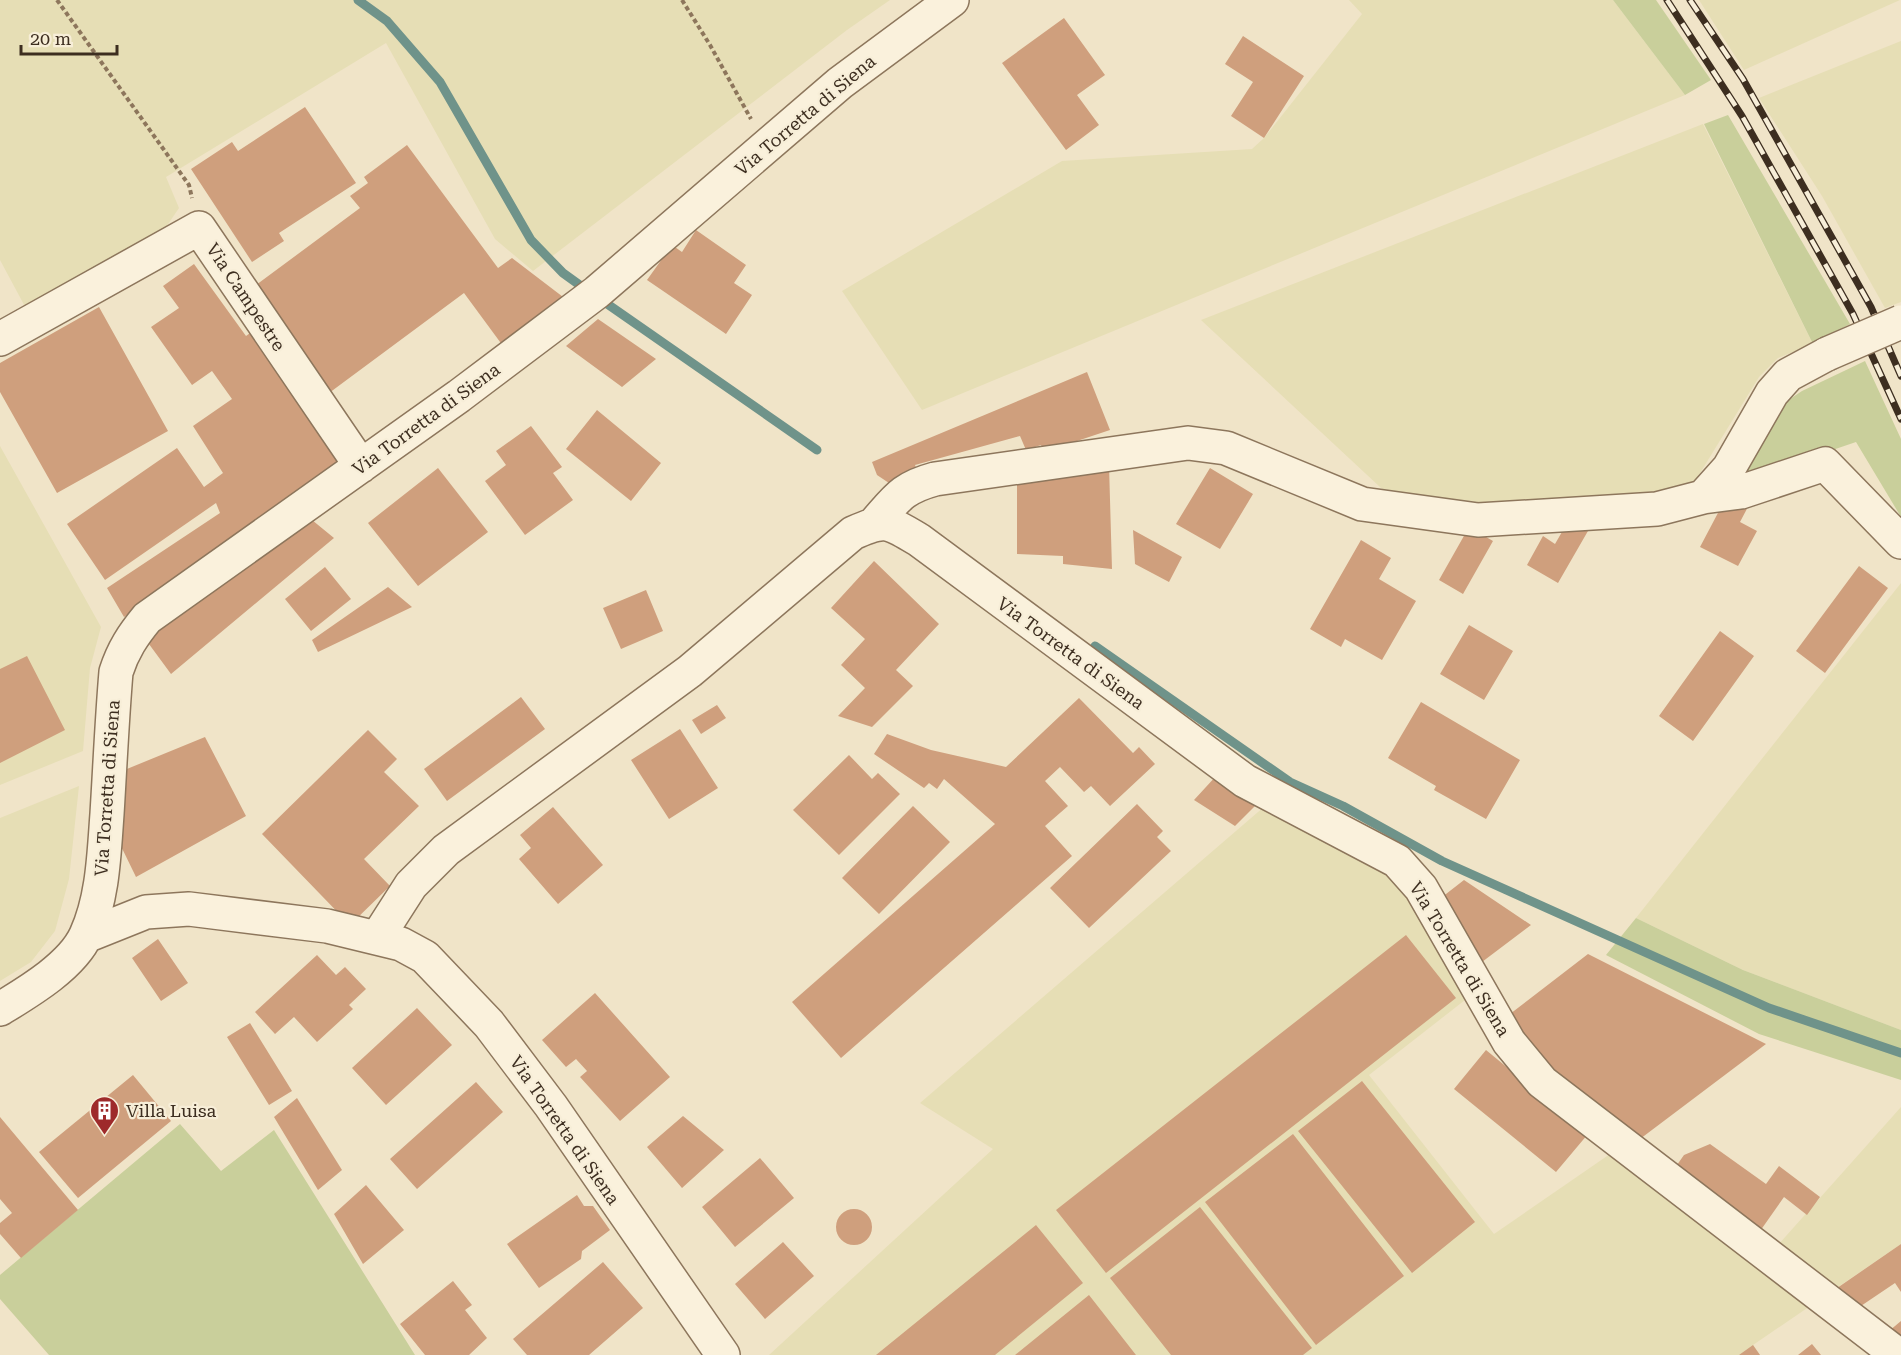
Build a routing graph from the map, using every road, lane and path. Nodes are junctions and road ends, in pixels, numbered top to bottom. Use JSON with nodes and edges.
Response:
{"nodes":[{"id":1,"x":57,"y":0,"type":"edge"},
{"id":2,"x":682,"y":0,"type":"edge"},
{"id":3,"x":952,"y":0,"type":"edge"},
{"id":4,"x":766,"y":146,"type":"junction"},
{"id":5,"x":200,"y":228,"type":"junction"},
{"id":6,"x":1901,"y":322,"type":"edge"},
{"id":7,"x":0,"y":339,"type":"edge"},
{"id":8,"x":361,"y":466,"type":"junction"},
{"id":9,"x":1703,"y":497,"type":"junction"},
{"id":10,"x":875,"y":523,"type":"junction"},
{"id":11,"x":1901,"y":542,"type":"edge"},
{"id":12,"x":86,"y":936,"type":"junction"},
{"id":13,"x":377,"y":938,"type":"junction"},
{"id":14,"x":0,"y":1009,"type":"edge"},
{"id":15,"x":723,"y":1355,"type":"edge"},
{"id":16,"x":1898,"y":1355,"type":"edge"}],
"edges":[{"from":1,"to":5,"type":"path"},
{"from":2,"to":4,"type":"path"},
{"from":3,"to":4,"type":"street","name":"Via Torretta di Siena"},
{"from":4,"to":8,"type":"street","name":"Via Torretta di Siena"},
{"from":5,"to":7,"type":"street","name":"Via Campestre"},
{"from":5,"to":8,"type":"street","name":"Via Campestre"},
{"from":6,"to":9,"type":"street","bridge":true},
{"from":8,"to":12,"type":"street","name":"Via Torretta di Siena"},
{"from":9,"to":10,"type":"street"},
{"from":9,"to":11,"type":"street"},
{"from":10,"to":13,"type":"street"},
{"from":10,"to":16,"type":"street","name":"Via Torretta di Siena"},
{"from":12,"to":13,"type":"street","name":"Via Torretta di Siena"},
{"from":12,"to":14,"type":"street","name":"Via Torretta di Siena"},
{"from":13,"to":15,"type":"street","name":"Via Torretta di Siena"}]}
